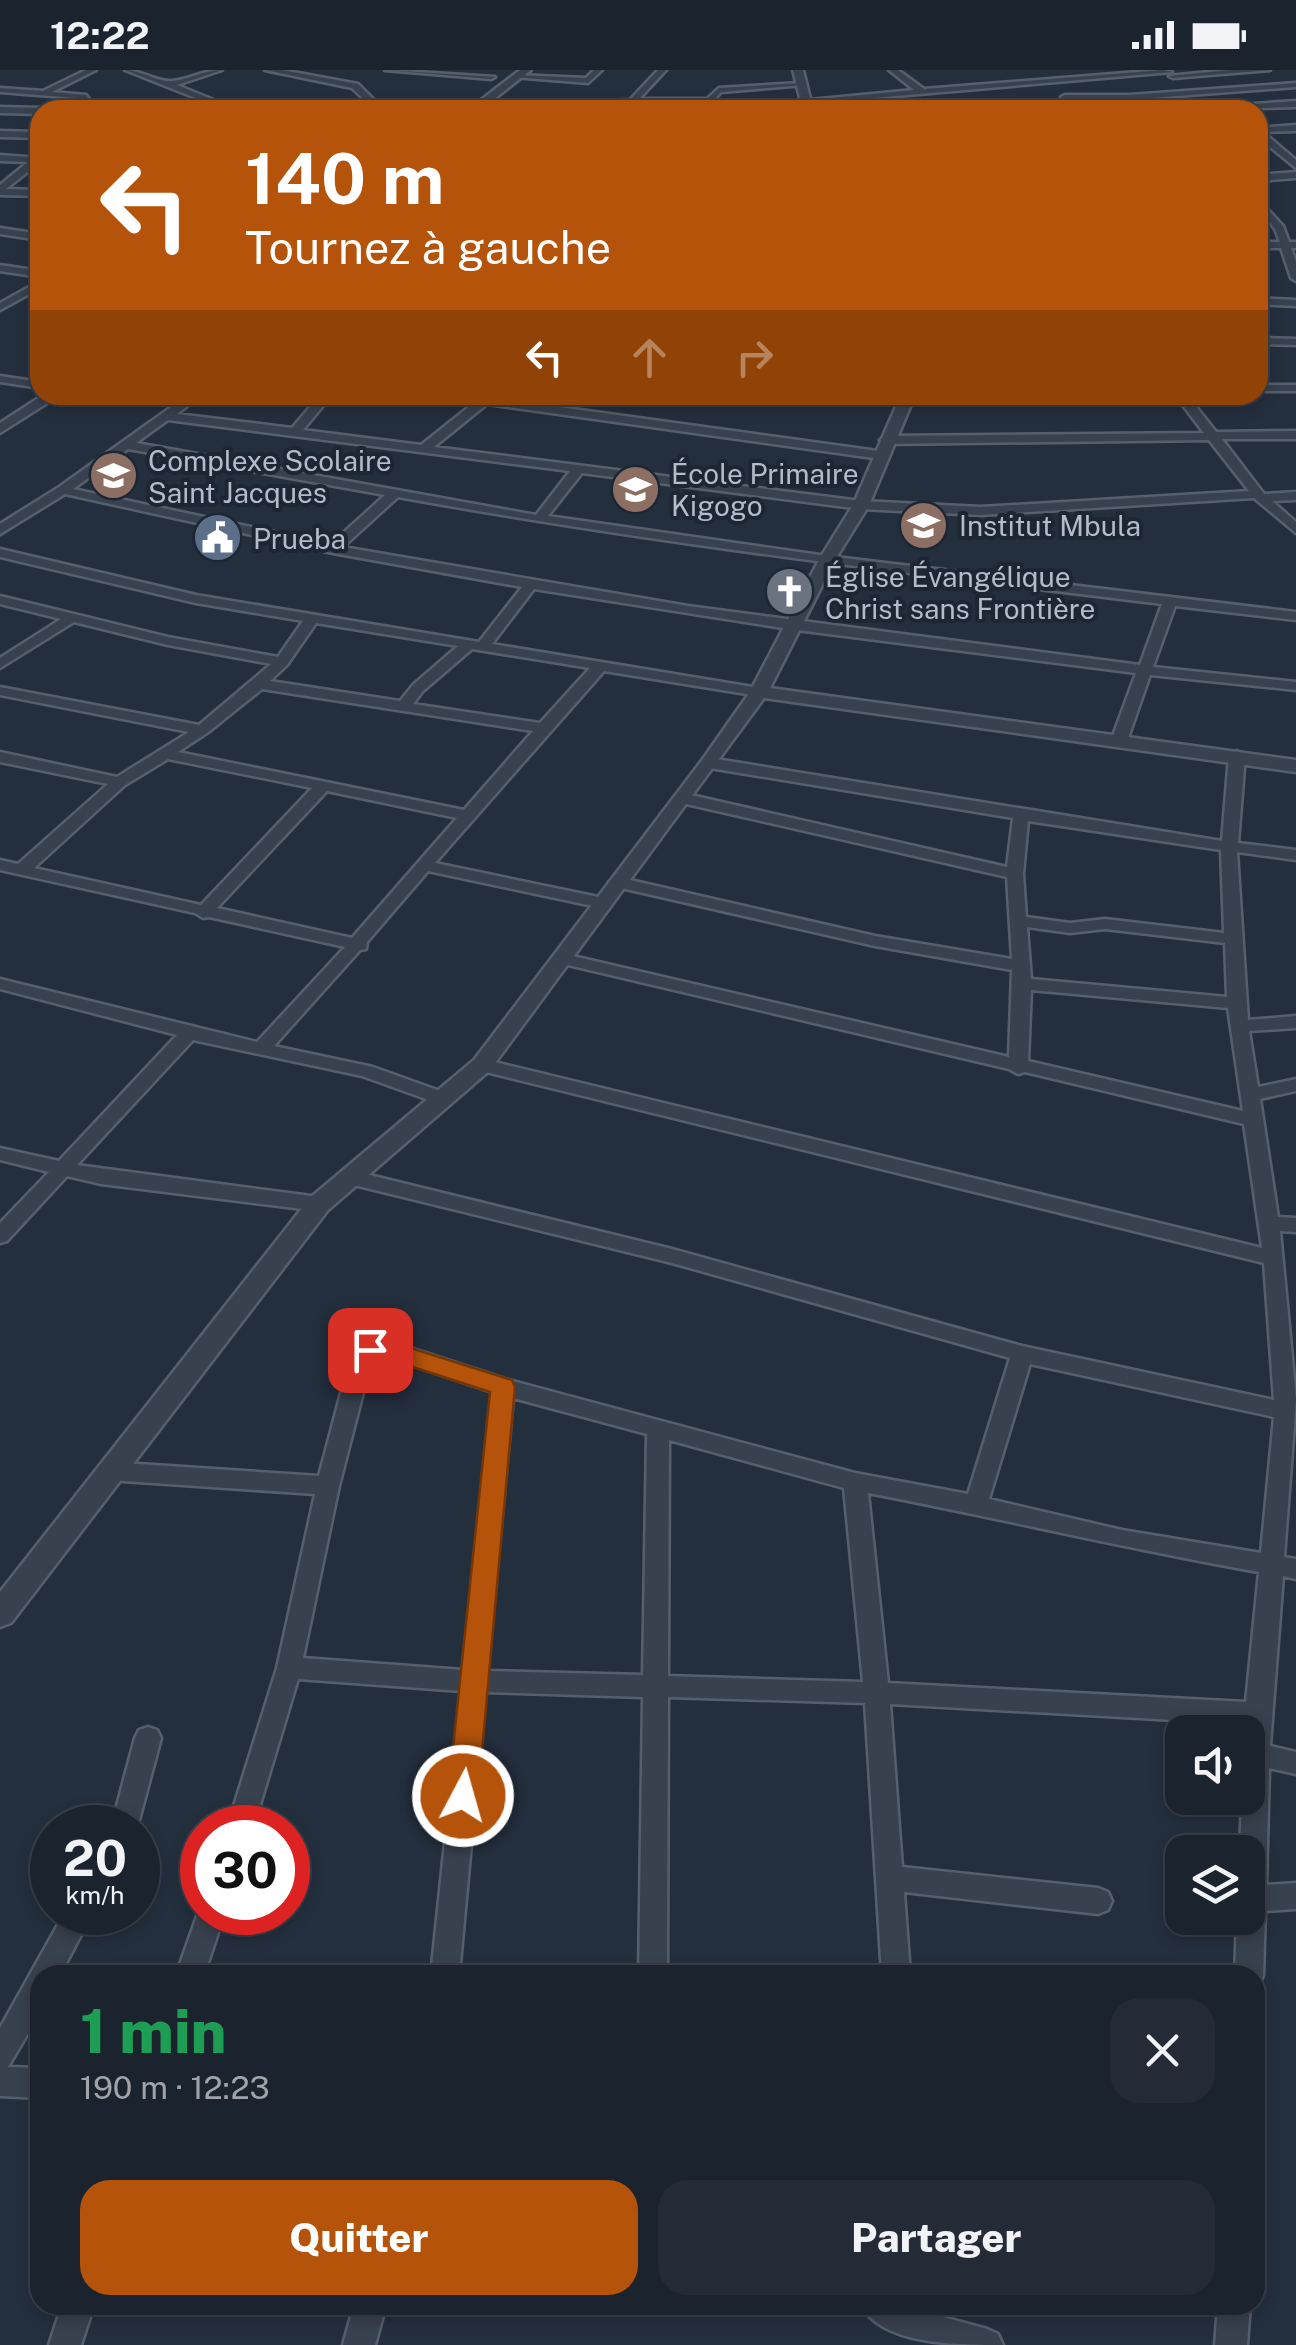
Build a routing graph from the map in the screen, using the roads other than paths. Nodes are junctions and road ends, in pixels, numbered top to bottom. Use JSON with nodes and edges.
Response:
{"nodes":[{"id":1,"x":92,"y":70,"type":"edge"},
{"id":2,"x":130,"y":70,"type":"edge"},
{"id":3,"x":218,"y":70,"type":"edge"},
{"id":4,"x":269,"y":70,"type":"edge"},
{"id":5,"x":389,"y":70,"type":"edge"},
{"id":6,"x":598,"y":70,"type":"edge"},
{"id":7,"x":662,"y":70,"type":"edge"},
{"id":8,"x":798,"y":70,"type":"edge"},
{"id":9,"x":808,"y":70,"type":"edge"},
{"id":10,"x":893,"y":70,"type":"edge"},
{"id":11,"x":1266,"y":70,"type":"edge"},
{"id":12,"x":1169,"y":72,"type":"edge"},
{"id":13,"x":1011,"y":73,"type":"dead end"},
{"id":14,"x":522,"y":74,"type":"edge"},
{"id":15,"x":491,"y":76,"type":"dead end"},
{"id":16,"x":1016,"y":84,"type":"junction"},
{"id":17,"x":800,"y":85,"type":"junction"},
{"id":18,"x":1296,"y":85,"type":"edge"},
{"id":19,"x":167,"y":86,"type":"junction"},
{"id":20,"x":0,"y":90,"type":"edge"},
{"id":21,"x":925,"y":90,"type":"junction"},
{"id":22,"x":1197,"y":92,"type":"junction"},
{"id":23,"x":40,"y":94,"type":"junction"},
{"id":24,"x":86,"y":96,"type":"dead end"},
{"id":25,"x":202,"y":98,"type":"junction"},
{"id":26,"x":1130,"y":98,"type":"junction"},
{"id":27,"x":198,"y":100,"type":"edge"},
{"id":28,"x":207,"y":100,"type":"edge"},
{"id":29,"x":370,"y":100,"type":"edge"},
{"id":30,"x":486,"y":100,"type":"edge"},
{"id":31,"x":634,"y":100,"type":"edge"},
{"id":32,"x":711,"y":100,"type":"edge"},
{"id":33,"x":804,"y":100,"type":"edge"},
{"id":34,"x":846,"y":100,"type":"edge"},
{"id":35,"x":934,"y":100,"type":"edge"},
{"id":36,"x":1065,"y":100,"type":"edge"},
{"id":37,"x":1133,"y":100,"type":"edge"},
{"id":38,"x":1209,"y":100,"type":"edge"},
{"id":39,"x":1296,"y":104,"type":"edge"},
{"id":40,"x":1268,"y":106,"type":"edge"},
{"id":41,"x":0,"y":110,"type":"edge"},
{"id":42,"x":30,"y":112,"type":"edge"},
{"id":43,"x":1296,"y":128,"type":"edge"},
{"id":44,"x":1268,"y":130,"type":"edge"},
{"id":45,"x":0,"y":134,"type":"edge"},
{"id":46,"x":30,"y":135,"type":"edge"},
{"id":47,"x":1268,"y":140,"type":"edge"},
{"id":48,"x":0,"y":158,"type":"edge"},
{"id":49,"x":30,"y":160,"type":"edge"},
{"id":50,"x":1296,"y":165,"type":"edge"},
{"id":51,"x":30,"y":167,"type":"edge"},
{"id":52,"x":1296,"y":175,"type":"edge"},
{"id":53,"x":1268,"y":177,"type":"edge"},
{"id":54,"x":0,"y":192,"type":"edge"},
{"id":55,"x":30,"y":193,"type":"edge"},
{"id":56,"x":1268,"y":214,"type":"edge"},
{"id":57,"x":1296,"y":226,"type":"edge"},
{"id":58,"x":1280,"y":228,"type":"junction"},
{"id":59,"x":0,"y":232,"type":"edge"},
{"id":60,"x":30,"y":236,"type":"edge"},
{"id":61,"x":1291,"y":245,"type":"edge"},
{"id":62,"x":0,"y":268,"type":"edge"},
{"id":63,"x":30,"y":272,"type":"edge"},
{"id":64,"x":1296,"y":278,"type":"edge"},
{"id":65,"x":30,"y":290,"type":"edge"},
{"id":66,"x":1268,"y":302,"type":"edge"},
{"id":67,"x":1296,"y":303,"type":"edge"},
{"id":68,"x":0,"y":307,"type":"edge"},
{"id":69,"x":1268,"y":341,"type":"edge"},
{"id":70,"x":1296,"y":342,"type":"edge"},
{"id":71,"x":0,"y":378,"type":"edge"},
{"id":72,"x":30,"y":383,"type":"edge"},
{"id":73,"x":1268,"y":388,"type":"edge"},
{"id":74,"x":1296,"y":388,"type":"edge"},
{"id":75,"x":37,"y":405,"type":"edge"},
{"id":76,"x":181,"y":405,"type":"edge"},
{"id":77,"x":318,"y":405,"type":"edge"},
{"id":78,"x":477,"y":405,"type":"edge"},
{"id":79,"x":551,"y":405,"type":"edge"},
{"id":80,"x":903,"y":405,"type":"edge"},
{"id":81,"x":1189,"y":405,"type":"edge"},
{"id":82,"x":167,"y":416,"type":"junction"},
{"id":83,"x":0,"y":429,"type":"edge"},
{"id":84,"x":296,"y":432,"type":"junction"},
{"id":85,"x":1212,"y":434,"type":"junction"},
{"id":86,"x":1296,"y":435,"type":"edge"},
{"id":87,"x":126,"y":445,"type":"junction"},
{"id":88,"x":426,"y":447,"type":"junction"},
{"id":89,"x":884,"y":447,"type":"junction"},
{"id":90,"x":580,"y":467,"type":"junction"},
{"id":91,"x":63,"y":490,"type":"junction"},
{"id":92,"x":394,"y":494,"type":"junction"},
{"id":93,"x":1260,"y":496,"type":"junction"},
{"id":94,"x":1296,"y":496,"type":"edge"},
{"id":95,"x":861,"y":505,"type":"junction"},
{"id":96,"x":540,"y":519,"type":"junction"},
{"id":97,"x":1296,"y":529,"type":"edge"},
{"id":98,"x":0,"y":530,"type":"edge"},
{"id":99,"x":333,"y":549,"type":"junction"},
{"id":100,"x":0,"y":553,"type":"edge"},
{"id":101,"x":827,"y":560,"type":"junction"},
{"id":102,"x":531,"y":584,"type":"junction"},
{"id":103,"x":0,"y":600,"type":"edge"},
{"id":104,"x":1170,"y":602,"type":"junction"},
{"id":105,"x":1296,"y":616,"type":"edge"},
{"id":106,"x":70,"y":619,"type":"junction"},
{"id":107,"x":311,"y":620,"type":"junction"},
{"id":108,"x":793,"y":623,"type":"junction"},
{"id":109,"x":476,"y":645,"type":"junction"},
{"id":110,"x":282,"y":662,"type":"junction"},
{"id":111,"x":0,"y":664,"type":"edge"},
{"id":112,"x":601,"y":665,"type":"junction"},
{"id":113,"x":1145,"y":670,"type":"junction"},
{"id":114,"x":259,"y":684,"type":"junction"},
{"id":115,"x":1296,"y":686,"type":"edge"},
{"id":116,"x":0,"y":691,"type":"edge"},
{"id":117,"x":760,"y":692,"type":"junction"},
{"id":118,"x":404,"y":706,"type":"junction"},
{"id":119,"x":542,"y":728,"type":"junction"},
{"id":120,"x":202,"y":730,"type":"junction"},
{"id":121,"x":1119,"y":741,"type":"junction"},
{"id":122,"x":168,"y":754,"type":"junction"},
{"id":123,"x":0,"y":756,"type":"edge"},
{"id":124,"x":1237,"y":756,"type":"junction"},
{"id":125,"x":710,"y":762,"type":"junction"},
{"id":126,"x":1296,"y":766,"type":"edge"},
{"id":127,"x":120,"y":782,"type":"junction"},
{"id":128,"x":324,"y":785,"type":"junction"},
{"id":129,"x":682,"y":798,"type":"junction"},
{"id":130,"x":466,"y":815,"type":"junction"},
{"id":131,"x":1021,"y":815,"type":"junction"},
{"id":132,"x":1230,"y":848,"type":"junction"},
{"id":133,"x":1296,"y":856,"type":"edge"},
{"id":134,"x":0,"y":864,"type":"edge"},
{"id":135,"x":427,"y":866,"type":"junction"},
{"id":136,"x":21,"y":870,"type":"junction"},
{"id":137,"x":1015,"y":874,"type":"junction"},
{"id":138,"x":617,"y":882,"type":"junction"},
{"id":139,"x":602,"y":903,"type":"junction"},
{"id":140,"x":202,"y":912,"type":"junction"},
{"id":141,"x":1018,"y":921,"type":"junction"},
{"id":142,"x":1233,"y":939,"type":"junction"},
{"id":143,"x":360,"y":945,"type":"junction"},
{"id":144,"x":564,"y":959,"type":"junction"},
{"id":145,"x":1021,"y":975,"type":"junction"},
{"id":146,"x":0,"y":984,"type":"edge"},
{"id":147,"x":1238,"y":1015,"type":"junction"},
{"id":148,"x":1296,"y":1022,"type":"edge"},
{"id":149,"x":189,"y":1033,"type":"junction"},
{"id":150,"x":261,"y":1049,"type":"junction"},
{"id":151,"x":482,"y":1066,"type":"junction"},
{"id":152,"x":1018,"y":1068,"type":"junction"},
{"id":153,"x":1296,"y":1085,"type":"edge"},
{"id":154,"x":1248,"y":1095,"type":"junction"},
{"id":155,"x":444,"y":1099,"type":"junction"},
{"id":156,"x":1251,"y":1119,"type":"junction"},
{"id":157,"x":0,"y":1154,"type":"edge"},
{"id":158,"x":62,"y":1170,"type":"junction"},
{"id":159,"x":349,"y":1177,"type":"junction"},
{"id":160,"x":319,"y":1204,"type":"junction"},
{"id":161,"x":1268,"y":1223,"type":"junction"},
{"id":162,"x":1296,"y":1225,"type":"edge"},
{"id":163,"x":0,"y":1236,"type":"edge"},
{"id":164,"x":1274,"y":1258,"type":"junction"},
{"id":165,"x":1022,"y":1354,"type":"junction"},
{"id":166,"x":503,"y":1387,"type":"junction"},
{"id":167,"x":1291,"y":1412,"type":"edge"},
{"id":168,"x":658,"y":1431,"type":"junction"},
{"id":169,"x":108,"y":1471,"type":"junction"},
{"id":170,"x":855,"y":1482,"type":"junction"},
{"id":171,"x":328,"y":1486,"type":"junction"},
{"id":172,"x":976,"y":1505,"type":"junction"},
{"id":173,"x":1269,"y":1565,"type":"junction"},
{"id":174,"x":1296,"y":1569,"type":"edge"},
{"id":175,"x":0,"y":1614,"type":"edge"},
{"id":176,"x":289,"y":1668,"type":"junction"},
{"id":177,"x":474,"y":1681,"type":"junction"},
{"id":178,"x":658,"y":1686,"type":"junction"},
{"id":179,"x":876,"y":1693,"type":"junction"},
{"id":180,"x":1258,"y":1714,"type":"joint"},
{"id":181,"x":148,"y":1738,"type":"dead end"},
{"id":182,"x":1265,"y":1756,"type":"edge"},
{"id":183,"x":1296,"y":1763,"type":"edge"},
{"id":184,"x":130,"y":1805,"type":"edge"},
{"id":185,"x":247,"y":1805,"type":"edge"},
{"id":186,"x":889,"y":1878,"type":"junction"},
{"id":187,"x":1296,"y":1896,"type":"edge"},
{"id":188,"x":1265,"y":1899,"type":"edge"},
{"id":189,"x":1098,"y":1901,"type":"dead end"},
{"id":190,"x":68,"y":1935,"type":"edge"},
{"id":191,"x":204,"y":1935,"type":"edge"},
{"id":192,"x":1251,"y":1935,"type":"edge"},
{"id":193,"x":51,"y":1965,"type":"edge"},
{"id":194,"x":193,"y":1965,"type":"edge"},
{"id":195,"x":446,"y":1965,"type":"edge"},
{"id":196,"x":654,"y":1965,"type":"edge"},
{"id":197,"x":895,"y":1965,"type":"edge"},
{"id":198,"x":1249,"y":1965,"type":"edge"},
{"id":199,"x":30,"y":2003,"type":"edge"},
{"id":200,"x":0,"y":2056,"type":"edge"},
{"id":201,"x":0,"y":2081,"type":"edge"},
{"id":202,"x":30,"y":2082,"type":"edge"},
{"id":203,"x":75,"y":2315,"type":"edge"},
{"id":204,"x":367,"y":2315,"type":"edge"},
{"id":205,"x":886,"y":2315,"type":"edge"},
{"id":206,"x":1234,"y":2315,"type":"edge"},
{"id":207,"x":65,"y":2345,"type":"edge"},
{"id":208,"x":359,"y":2345,"type":"edge"},
{"id":209,"x":987,"y":2345,"type":"edge"},
{"id":210,"x":1232,"y":2345,"type":"edge"}],
"edges":[{"from":1,"to":23,"type":"street"},
{"from":2,"to":19,"type":"street"},
{"from":3,"to":19,"type":"street"},
{"from":4,"to":29,"type":"street"},
{"from":5,"to":15,"type":"street"},
{"from":6,"to":14,"type":"street"},
{"from":7,"to":31,"type":"street"},
{"from":8,"to":9,"type":"street"},
{"from":8,"to":17,"type":"street"},
{"from":10,"to":21,"type":"street"},
{"from":11,"to":12,"type":"street"},
{"from":12,"to":16,"type":"street"},
{"from":12,"to":22,"type":"street"},
{"from":13,"to":16,"type":"street"},
{"from":14,"to":30,"type":"street"},
{"from":16,"to":21,"type":"street"},
{"from":17,"to":32,"type":"street"},
{"from":17,"to":33,"type":"street"},
{"from":18,"to":22,"type":"street"},
{"from":19,"to":25,"type":"street"},
{"from":20,"to":23,"type":"street"},
{"from":21,"to":34,"type":"street"},
{"from":21,"to":35,"type":"street"},
{"from":22,"to":26,"type":"street"},
{"from":22,"to":38,"type":"street"},
{"from":23,"to":24,"type":"street"},
{"from":25,"to":27,"type":"street"},
{"from":25,"to":28,"type":"street"},
{"from":26,"to":36,"type":"street"},
{"from":26,"to":37,"type":"street"},
{"from":39,"to":40,"type":"street"},
{"from":41,"to":42,"type":"street"},
{"from":43,"to":44,"type":"street"},
{"from":45,"to":46,"type":"street"},
{"from":47,"to":50,"type":"street"},
{"from":48,"to":49,"type":"street"},
{"from":51,"to":54,"type":"street"},
{"from":52,"to":53,"type":"street"},
{"from":54,"to":55,"type":"street"},
{"from":56,"to":58,"type":"street"},
{"from":57,"to":58,"type":"street"},
{"from":58,"to":61,"type":"street"},
{"from":59,"to":60,"type":"street"},
{"from":61,"to":64,"type":"street"},
{"from":62,"to":63,"type":"street"},
{"from":65,"to":68,"type":"street"},
{"from":66,"to":67,"type":"street"},
{"from":69,"to":70,"type":"street"},
{"from":71,"to":72,"type":"street"},
{"from":73,"to":74,"type":"street"},
{"from":75,"to":83,"type":"street"},
{"from":76,"to":82,"type":"street"},
{"from":77,"to":84,"type":"street"},
{"from":78,"to":88,"type":"street"},
{"from":79,"to":89,"type":"street"},
{"from":80,"to":89,"type":"street"},
{"from":81,"to":85,"type":"street"},
{"from":82,"to":84,"type":"street"},
{"from":82,"to":87,"type":"street"},
{"from":84,"to":88,"type":"street"},
{"from":85,"to":86,"type":"street"},
{"from":85,"to":89,"type":"street"},
{"from":85,"to":93,"type":"street"},
{"from":87,"to":91,"type":"street"},
{"from":87,"to":92,"type":"street"},
{"from":88,"to":90,"type":"street"},
{"from":89,"to":95,"type":"street"},
{"from":90,"to":95,"type":"street"},
{"from":90,"to":96,"type":"street"},
{"from":91,"to":98,"type":"street"},
{"from":91,"to":99,"type":"street"},
{"from":92,"to":96,"type":"street"},
{"from":92,"to":99,"type":"street"},
{"from":93,"to":94,"type":"street"},
{"from":93,"to":95,"type":"street"},
{"from":93,"to":97,"type":"street"},
{"from":95,"to":101,"type":"street"},
{"from":96,"to":101,"type":"street"},
{"from":99,"to":102,"type":"street"},
{"from":100,"to":107,"type":"street"},
{"from":101,"to":104,"type":"street"},
{"from":101,"to":108,"type":"street"},
{"from":102,"to":108,"type":"street"},
{"from":102,"to":109,"type":"street"},
{"from":103,"to":106,"type":"street"},
{"from":104,"to":105,"type":"street"},
{"from":104,"to":113,"type":"street"},
{"from":106,"to":110,"type":"street"},
{"from":106,"to":111,"type":"street"},
{"from":107,"to":109,"type":"street"},
{"from":107,"to":110,"type":"street"},
{"from":108,"to":113,"type":"street"},
{"from":108,"to":117,"type":"street"},
{"from":109,"to":112,"type":"street"},
{"from":109,"to":118,"type":"street"},
{"from":110,"to":114,"type":"street"},
{"from":112,"to":117,"type":"street"},
{"from":112,"to":119,"type":"street"},
{"from":113,"to":115,"type":"street"},
{"from":113,"to":121,"type":"street"},
{"from":114,"to":118,"type":"street"},
{"from":114,"to":120,"type":"street"},
{"from":116,"to":120,"type":"street"},
{"from":117,"to":121,"type":"street"},
{"from":117,"to":125,"type":"street"},
{"from":118,"to":119,"type":"street"},
{"from":119,"to":130,"type":"street"},
{"from":120,"to":122,"type":"street"},
{"from":121,"to":124,"type":"street"},
{"from":122,"to":127,"type":"street"},
{"from":122,"to":128,"type":"street"},
{"from":123,"to":127,"type":"street"},
{"from":124,"to":126,"type":"street"},
{"from":124,"to":132,"type":"street"},
{"from":125,"to":129,"type":"street"},
{"from":125,"to":131,"type":"street"},
{"from":127,"to":136,"type":"street"},
{"from":128,"to":130,"type":"street"},
{"from":128,"to":140,"type":"street"},
{"from":129,"to":137,"type":"street"},
{"from":129,"to":138,"type":"street"},
{"from":130,"to":135,"type":"street"},
{"from":131,"to":132,"type":"street"},
{"from":131,"to":137,"type":"street"},
{"from":132,"to":133,"type":"street"},
{"from":132,"to":142,"type":"street"},
{"from":134,"to":136,"type":"street"},
{"from":135,"to":139,"type":"street"},
{"from":135,"to":143,"type":"street"},
{"from":136,"to":140,"type":"street"},
{"from":137,"to":141,"type":"street"},
{"from":138,"to":139,"type":"street"},
{"from":138,"to":145,"type":"street"},
{"from":139,"to":144,"type":"street"},
{"from":140,"to":143,"type":"street"},
{"from":141,"to":142,"type":"street"},
{"from":141,"to":145,"type":"street"},
{"from":142,"to":147,"type":"street"},
{"from":143,"to":150,"type":"street"},
{"from":144,"to":151,"type":"street"},
{"from":144,"to":152,"type":"street"},
{"from":145,"to":147,"type":"street"},
{"from":145,"to":152,"type":"street"},
{"from":146,"to":149,"type":"street"},
{"from":147,"to":148,"type":"street"},
{"from":147,"to":154,"type":"street"},
{"from":149,"to":150,"type":"street"},
{"from":149,"to":158,"type":"street"},
{"from":150,"to":155,"type":"street"},
{"from":151,"to":155,"type":"street"},
{"from":151,"to":164,"type":"street"},
{"from":152,"to":156,"type":"street"},
{"from":153,"to":154,"type":"street"},
{"from":154,"to":156,"type":"street"},
{"from":155,"to":159,"type":"street"},
{"from":156,"to":161,"type":"street"},
{"from":157,"to":158,"type":"street"},
{"from":158,"to":160,"type":"street"},
{"from":158,"to":163,"type":"street"},
{"from":159,"to":160,"type":"street"},
{"from":159,"to":165,"type":"street"},
{"from":160,"to":169,"type":"street"},
{"from":161,"to":162,"type":"street"},
{"from":161,"to":164,"type":"street"},
{"from":164,"to":167,"type":"street"},
{"from":165,"to":167,"type":"street"},
{"from":165,"to":172,"type":"street"},
{"from":166,"to":168,"type":"street"},
{"from":166,"to":171,"type":"street"},
{"from":166,"to":177,"type":"street"},
{"from":167,"to":173,"type":"street"},
{"from":168,"to":170,"type":"street"},
{"from":168,"to":178,"type":"street"},
{"from":169,"to":171,"type":"street"},
{"from":169,"to":175,"type":"street"},
{"from":170,"to":172,"type":"street"},
{"from":170,"to":179,"type":"street"},
{"from":171,"to":176,"type":"street"},
{"from":172,"to":173,"type":"street"},
{"from":173,"to":174,"type":"street"},
{"from":173,"to":180,"type":"street"},
{"from":176,"to":177,"type":"street"},
{"from":176,"to":185,"type":"street"},
{"from":177,"to":178,"type":"street"},
{"from":177,"to":195,"type":"street"},
{"from":178,"to":179,"type":"street"},
{"from":178,"to":196,"type":"street"},
{"from":179,"to":180,"type":"street"},
{"from":179,"to":186,"type":"street"},
{"from":181,"to":184,"type":"street"},
{"from":182,"to":183,"type":"street"},
{"from":186,"to":189,"type":"street"},
{"from":186,"to":197,"type":"street"},
{"from":187,"to":188,"type":"street"},
{"from":190,"to":193,"type":"street"},
{"from":191,"to":194,"type":"street"},
{"from":192,"to":198,"type":"street"},
{"from":199,"to":200,"type":"street"},
{"from":201,"to":202,"type":"street"},
{"from":203,"to":207,"type":"street"},
{"from":204,"to":208,"type":"street"},
{"from":205,"to":209,"type":"street"},
{"from":206,"to":210,"type":"street"}]}
